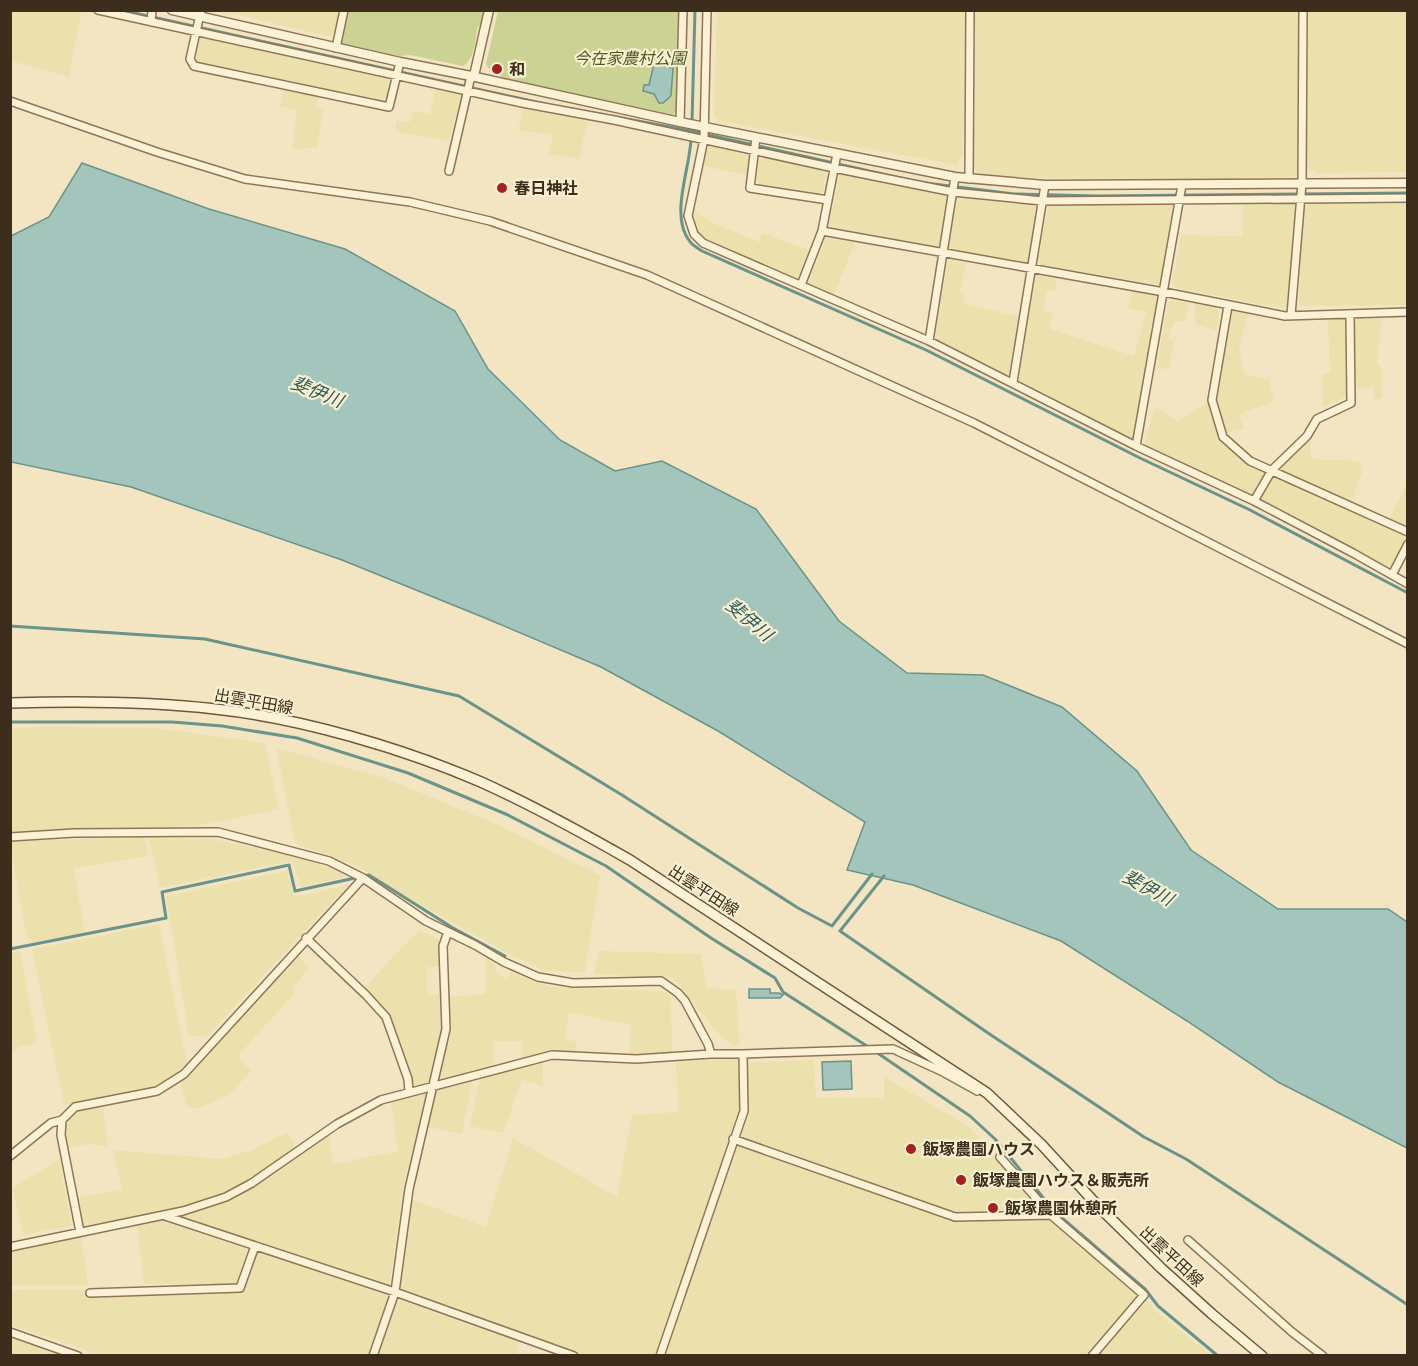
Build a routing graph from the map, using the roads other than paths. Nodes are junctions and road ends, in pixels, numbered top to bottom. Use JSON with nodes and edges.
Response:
{"nodes":[{"id":1,"x":98,"y":10,"type":"edge"},
{"id":2,"x":152,"y":10,"type":"edge"},
{"id":3,"x":172,"y":10,"type":"edge"},
{"id":4,"x":344,"y":10,"type":"edge"},
{"id":5,"x":489,"y":10,"type":"edge"},
{"id":6,"x":683,"y":10,"type":"edge"},
{"id":7,"x":707,"y":10,"type":"edge"},
{"id":8,"x":970,"y":10,"type":"edge"},
{"id":9,"x":1303,"y":10,"type":"edge"},
{"id":10,"x":120,"y":13,"type":"edge"},
{"id":11,"x":201,"y":14,"type":"edge"},
{"id":12,"x":151,"y":22,"type":"junction"},
{"id":13,"x":195,"y":32,"type":"junction"},
{"id":14,"x":336,"y":48,"type":"junction"},
{"id":15,"x":398,"y":70,"type":"junction"},
{"id":16,"x":472,"y":76,"type":"junction"},
{"id":17,"x":525,"y":89,"type":"junction"},
{"id":18,"x":467,"y":91,"type":"junction"},
{"id":19,"x":10,"y":101,"type":"edge"},
{"id":20,"x":522,"y":103,"type":"junction"},
{"id":21,"x":617,"y":109,"type":"junction"},
{"id":22,"x":614,"y":120,"type":"junction"},
{"id":23,"x":680,"y":122,"type":"junction"},
{"id":24,"x":704,"y":127,"type":"junction"},
{"id":25,"x":756,"y":138,"type":"junction"},
{"id":26,"x":704,"y":140,"type":"junction"},
{"id":27,"x":754,"y":151,"type":"junction"},
{"id":28,"x":837,"y":154,"type":"junction"},
{"id":29,"x":834,"y":168,"type":"junction"},
{"id":30,"x":450,"y":171,"type":"dead end"},
{"id":31,"x":955,"y":177,"type":"junction"},
{"id":32,"x":969,"y":178,"type":"junction"},
{"id":33,"x":1302,"y":183,"type":"junction"},
{"id":34,"x":1407,"y":183,"type":"edge"},
{"id":35,"x":1045,"y":185,"type":"junction"},
{"id":36,"x":1182,"y":186,"type":"junction"},
{"id":37,"x":952,"y":192,"type":"junction"},
{"id":38,"x":1407,"y":198,"type":"edge"},
{"id":39,"x":1180,"y":199,"type":"junction"},
{"id":40,"x":1300,"y":199,"type":"junction"},
{"id":41,"x":828,"y":200,"type":"junction"},
{"id":42,"x":1042,"y":201,"type":"junction"},
{"id":43,"x":822,"y":231,"type":"junction"},
{"id":44,"x":942,"y":253,"type":"junction"},
{"id":45,"x":1031,"y":269,"type":"junction"},
{"id":46,"x":801,"y":285,"type":"junction"},
{"id":47,"x":1164,"y":292,"type":"junction"},
{"id":48,"x":1228,"y":306,"type":"junction"},
{"id":49,"x":1407,"y":312,"type":"edge"},
{"id":50,"x":1350,"y":314,"type":"junction"},
{"id":51,"x":1291,"y":315,"type":"junction"},
{"id":52,"x":929,"y":341,"type":"junction"},
{"id":53,"x":1013,"y":382,"type":"junction"},
{"id":54,"x":1136,"y":446,"type":"junction"},
{"id":55,"x":1272,"y":470,"type":"junction"},
{"id":56,"x":1254,"y":501,"type":"junction"},
{"id":57,"x":1407,"y":532,"type":"edge"},
{"id":58,"x":1407,"y":544,"type":"edge"},
{"id":59,"x":1392,"y":575,"type":"junction"},
{"id":60,"x":1407,"y":584,"type":"edge"},
{"id":61,"x":1407,"y":644,"type":"edge"},
{"id":62,"x":10,"y":703,"type":"edge"},
{"id":63,"x":10,"y":837,"type":"edge"},
{"id":64,"x":363,"y":878,"type":"junction"},
{"id":65,"x":448,"y":932,"type":"junction"},
{"id":66,"x":306,"y":938,"type":"junction"},
{"id":67,"x":711,"y":1054,"type":"junction"},
{"id":68,"x":742,"y":1054,"type":"junction"},
{"id":69,"x":433,"y":1086,"type":"junction"},
{"id":70,"x":408,"y":1091,"type":"junction"},
{"id":71,"x":987,"y":1093,"type":"junction"},
{"id":72,"x":62,"y":1120,"type":"junction"},
{"id":73,"x":733,"y":1139,"type":"junction"},
{"id":74,"x":10,"y":1156,"type":"edge"},
{"id":75,"x":1000,"y":1157,"type":"dead end"},
{"id":76,"x":164,"y":1215,"type":"junction"},
{"id":77,"x":1051,"y":1215,"type":"junction"},
{"id":78,"x":80,"y":1232,"type":"junction"},
{"id":79,"x":1188,"y":1240,"type":"dead end"},
{"id":80,"x":255,"y":1246,"type":"junction"},
{"id":81,"x":10,"y":1247,"type":"edge"},
{"id":82,"x":395,"y":1292,"type":"junction"},
{"id":83,"x":90,"y":1293,"type":"dead end"},
{"id":84,"x":10,"y":1332,"type":"edge"},
{"id":85,"x":78,"y":1356,"type":"edge"},
{"id":86,"x":373,"y":1356,"type":"edge"},
{"id":87,"x":574,"y":1356,"type":"edge"},
{"id":88,"x":660,"y":1356,"type":"edge"},
{"id":89,"x":1092,"y":1356,"type":"edge"},
{"id":90,"x":1262,"y":1356,"type":"edge"},
{"id":91,"x":1323,"y":1356,"type":"edge"}],
"edges":[{"from":1,"to":10,"type":"street"},
{"from":2,"to":12,"type":"street"},
{"from":3,"to":11,"type":"street"},
{"from":4,"to":14,"type":"street"},
{"from":5,"to":16,"type":"street"},
{"from":6,"to":23,"type":"street"},
{"from":7,"to":24,"type":"street"},
{"from":8,"to":32,"type":"street"},
{"from":9,"to":33,"type":"street"},
{"from":10,"to":12,"type":"street"},
{"from":11,"to":13,"type":"street"},
{"from":11,"to":14,"type":"street"},
{"from":12,"to":13,"type":"street"},
{"from":13,"to":15,"type":"street"},
{"from":13,"to":15,"type":"street"},
{"from":14,"to":15,"type":"street"},
{"from":15,"to":16,"type":"street"},
{"from":15,"to":18,"type":"street"},
{"from":16,"to":17,"type":"street"},
{"from":16,"to":18,"type":"street"},
{"from":17,"to":20,"type":"street"},
{"from":17,"to":21,"type":"street"},
{"from":18,"to":20,"type":"street"},
{"from":18,"to":30,"type":"street"},
{"from":19,"to":61,"type":"street"},
{"from":20,"to":22,"type":"street"},
{"from":21,"to":22,"type":"street"},
{"from":21,"to":23,"type":"street"},
{"from":22,"to":26,"type":"street"},
{"from":23,"to":24,"type":"street"},
{"from":24,"to":25,"type":"street"},
{"from":24,"to":26,"type":"street"},
{"from":25,"to":27,"type":"street"},
{"from":25,"to":28,"type":"street"},
{"from":26,"to":27,"type":"street"},
{"from":26,"to":46,"type":"street"},
{"from":27,"to":29,"type":"street"},
{"from":27,"to":41,"type":"street"},
{"from":28,"to":29,"type":"street"},
{"from":28,"to":31,"type":"street"},
{"from":29,"to":37,"type":"street"},
{"from":29,"to":41,"type":"street"},
{"from":31,"to":32,"type":"street"},
{"from":31,"to":37,"type":"street"},
{"from":32,"to":35,"type":"street"},
{"from":33,"to":34,"type":"street"},
{"from":33,"to":36,"type":"street"},
{"from":33,"to":40,"type":"street"},
{"from":35,"to":36,"type":"street"},
{"from":35,"to":42,"type":"street"},
{"from":36,"to":39,"type":"street"},
{"from":37,"to":42,"type":"street"},
{"from":37,"to":44,"type":"street"},
{"from":38,"to":40,"type":"street"},
{"from":39,"to":40,"type":"street"},
{"from":39,"to":42,"type":"street"},
{"from":39,"to":47,"type":"street"},
{"from":40,"to":51,"type":"street"},
{"from":41,"to":43,"type":"street"},
{"from":42,"to":45,"type":"street"},
{"from":43,"to":44,"type":"street"},
{"from":43,"to":46,"type":"street"},
{"from":44,"to":45,"type":"street"},
{"from":44,"to":52,"type":"street"},
{"from":45,"to":47,"type":"street"},
{"from":45,"to":53,"type":"street"},
{"from":46,"to":52,"type":"street"},
{"from":47,"to":48,"type":"street"},
{"from":47,"to":54,"type":"street"},
{"from":48,"to":51,"type":"street"},
{"from":48,"to":55,"type":"street"},
{"from":49,"to":50,"type":"street"},
{"from":50,"to":51,"type":"street"},
{"from":50,"to":55,"type":"street"},
{"from":52,"to":53,"type":"street"},
{"from":53,"to":54,"type":"street"},
{"from":54,"to":56,"type":"street"},
{"from":55,"to":56,"type":"street"},
{"from":55,"to":57,"type":"street"},
{"from":56,"to":59,"type":"street"},
{"from":58,"to":59,"type":"street"},
{"from":59,"to":60,"type":"street"},
{"from":62,"to":71,"type":"main road","name":"出雲平田線"},
{"from":63,"to":64,"type":"street"},
{"from":64,"to":65,"type":"street"},
{"from":64,"to":66,"type":"street"},
{"from":65,"to":67,"type":"street"},
{"from":65,"to":69,"type":"street"},
{"from":66,"to":70,"type":"street"},
{"from":66,"to":72,"type":"street"},
{"from":67,"to":68,"type":"street"},
{"from":67,"to":69,"type":"street"},
{"from":68,"to":71,"type":"street"},
{"from":68,"to":73,"type":"street"},
{"from":69,"to":70,"type":"street"},
{"from":69,"to":82,"type":"street"},
{"from":70,"to":76,"type":"street"},
{"from":71,"to":90,"type":"main road","name":"出雲平田線"},
{"from":72,"to":74,"type":"street"},
{"from":72,"to":78,"type":"street"},
{"from":73,"to":77,"type":"street"},
{"from":73,"to":88,"type":"street"},
{"from":75,"to":77,"type":"street"},
{"from":76,"to":78,"type":"street"},
{"from":76,"to":80,"type":"street"},
{"from":77,"to":89,"type":"street"},
{"from":78,"to":81,"type":"street"},
{"from":79,"to":91,"type":"street"},
{"from":80,"to":82,"type":"street"},
{"from":80,"to":83,"type":"street"},
{"from":82,"to":86,"type":"street"},
{"from":82,"to":87,"type":"street"},
{"from":84,"to":85,"type":"street"}]}
